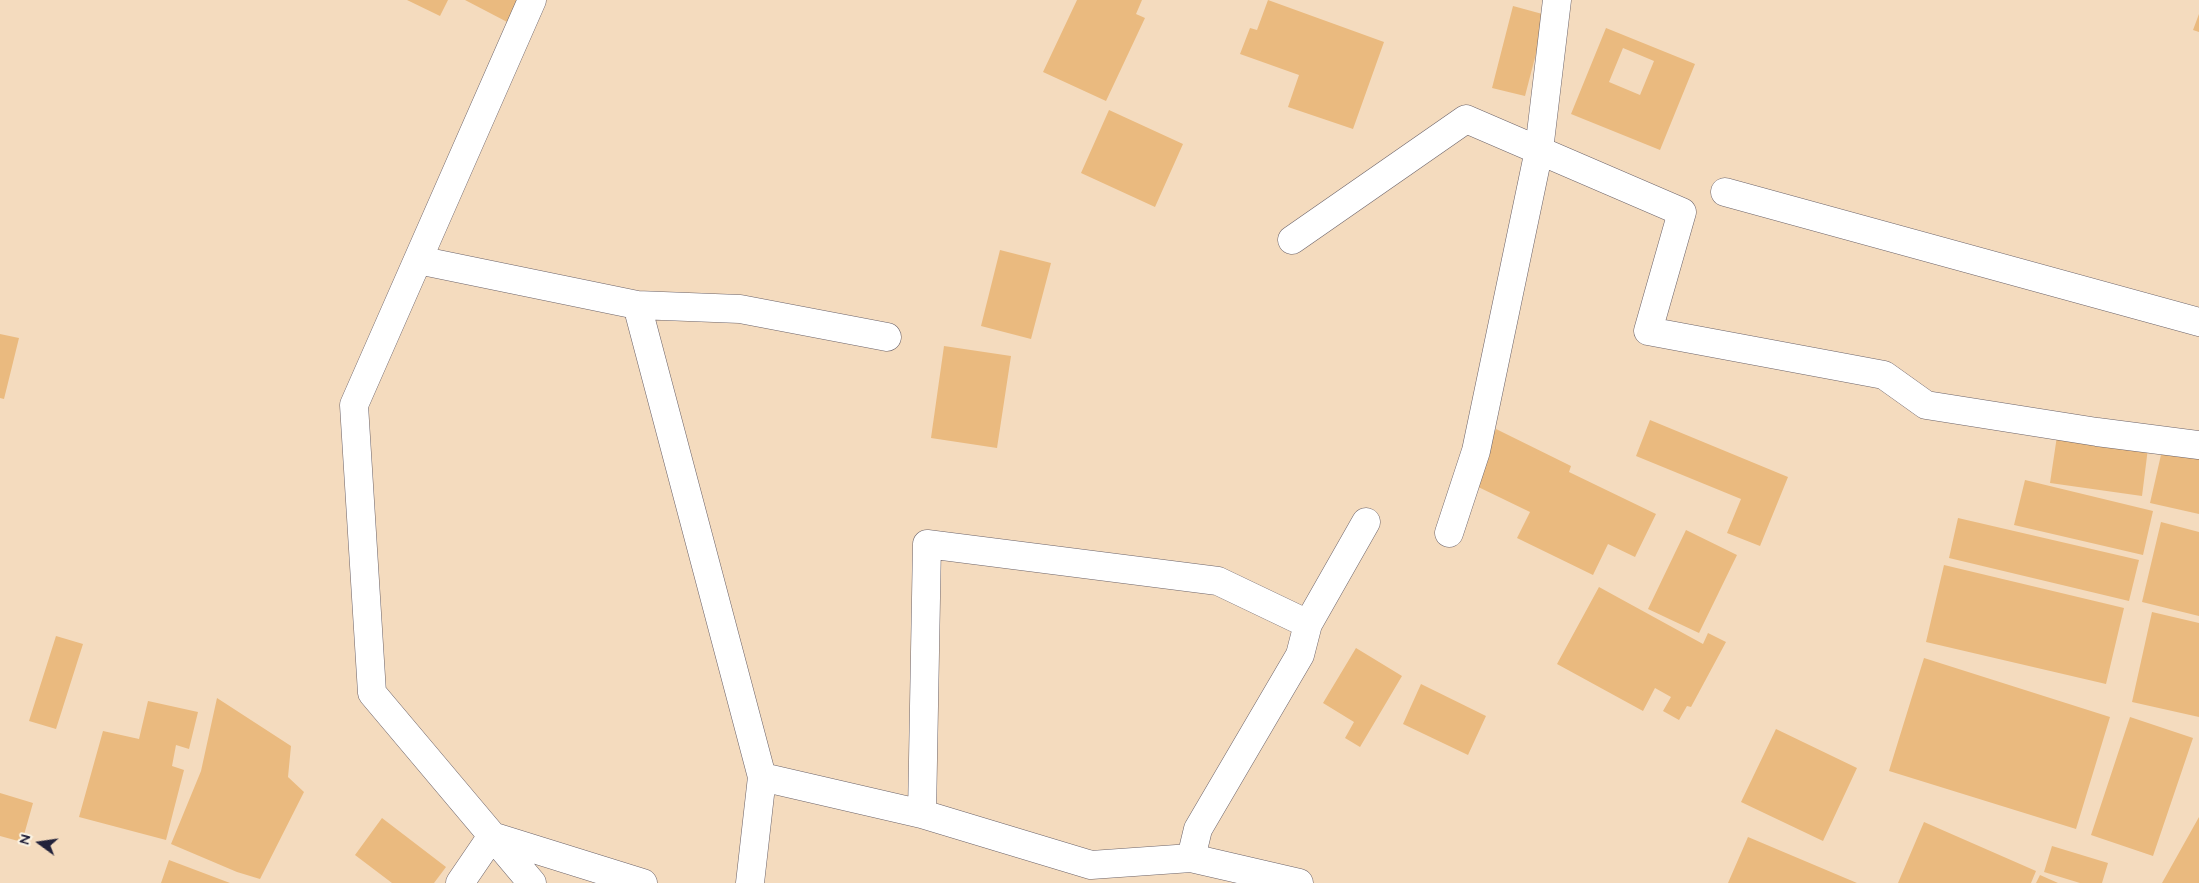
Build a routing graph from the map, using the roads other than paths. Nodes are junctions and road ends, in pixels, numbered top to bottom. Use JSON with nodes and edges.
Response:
{"nodes":[{"id":1,"x":532,"y":0,"type":"edge"},
{"id":2,"x":1557,"y":0,"type":"edge"},
{"id":3,"x":1539,"y":150,"type":"junction"},
{"id":4,"x":1725,"y":192,"type":"dead end"},
{"id":5,"x":1292,"y":240,"type":"dead end"},
{"id":6,"x":418,"y":260,"type":"junction"},
{"id":7,"x":637,"y":305,"type":"junction"},
{"id":8,"x":2199,"y":322,"type":"edge"},
{"id":9,"x":887,"y":337,"type":"dead end"},
{"id":10,"x":2199,"y":444,"type":"edge"},
{"id":11,"x":1366,"y":522,"type":"dead end"},
{"id":12,"x":1449,"y":533,"type":"dead end"},
{"id":13,"x":1308,"y":624,"type":"junction"},
{"id":14,"x":762,"y":777,"type":"junction"},
{"id":15,"x":922,"y":814,"type":"junction"},
{"id":16,"x":492,"y":836,"type":"junction"},
{"id":17,"x":1190,"y":858,"type":"junction"},
{"id":18,"x":460,"y":883,"type":"edge"},
{"id":19,"x":532,"y":883,"type":"edge"},
{"id":20,"x":643,"y":883,"type":"edge"},
{"id":21,"x":750,"y":883,"type":"edge"},
{"id":22,"x":1299,"y":883,"type":"edge"}],
"edges":[{"from":1,"to":6,"type":"street"},
{"from":2,"to":3,"type":"street"},
{"from":3,"to":5,"type":"street"},
{"from":3,"to":10,"type":"street"},
{"from":3,"to":12,"type":"street"},
{"from":4,"to":8,"type":"street"},
{"from":6,"to":7,"type":"street"},
{"from":6,"to":16,"type":"street"},
{"from":7,"to":9,"type":"street"},
{"from":7,"to":14,"type":"street"},
{"from":11,"to":13,"type":"street"},
{"from":13,"to":15,"type":"street"},
{"from":13,"to":17,"type":"street"},
{"from":14,"to":15,"type":"street"},
{"from":14,"to":21,"type":"street"},
{"from":15,"to":17,"type":"street"},
{"from":16,"to":18,"type":"street"},
{"from":16,"to":19,"type":"street"},
{"from":16,"to":20,"type":"street"},
{"from":17,"to":22,"type":"street"}]}
